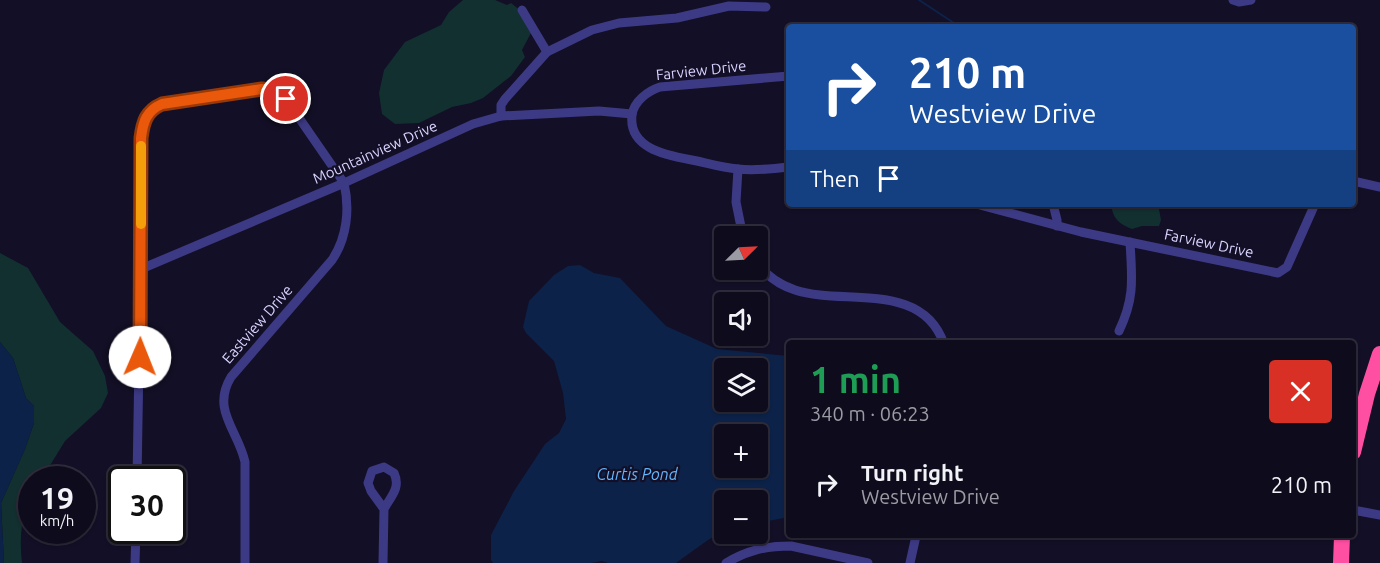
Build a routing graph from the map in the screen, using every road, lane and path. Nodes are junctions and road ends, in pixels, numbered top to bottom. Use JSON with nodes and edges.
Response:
{"nodes":[{"id":1,"x":1233,"y":0,"type":"edge"},
{"id":2,"x":1251,"y":0,"type":"edge"},
{"id":3,"x":766,"y":7,"type":"dead end"},
{"id":4,"x":522,"y":10,"type":"dead end"},
{"id":5,"x":547,"y":52,"type":"junction"},
{"id":6,"x":786,"y":76,"type":"edge"},
{"id":7,"x":632,"y":114,"type":"junction"},
{"id":8,"x":501,"y":116,"type":"junction"},
{"id":9,"x":786,"y":167,"type":"edge"},
{"id":10,"x":738,"y":170,"type":"junction"},
{"id":11,"x":1356,"y":182,"type":"edge"},
{"id":12,"x":344,"y":183,"type":"junction"},
{"id":13,"x":1380,"y":187,"type":"edge"},
{"id":14,"x":987,"y":207,"type":"edge"},
{"id":15,"x":1054,"y":207,"type":"edge"},
{"id":16,"x":1314,"y":207,"type":"edge"},
{"id":17,"x":741,"y":226,"type":"edge"},
{"id":18,"x":1057,"y":226,"type":"junction"},
{"id":19,"x":1130,"y":242,"type":"junction"},
{"id":20,"x":141,"y":269,"type":"junction"},
{"id":21,"x":768,"y":274,"type":"edge"},
{"id":22,"x":1119,"y":331,"type":"dead end"},
{"id":23,"x":942,"y":340,"type":"edge"},
{"id":24,"x":1380,"y":354,"type":"edge"},
{"id":25,"x":1356,"y":440,"type":"edge"},
{"id":26,"x":137,"y":466,"type":"edge"},
{"id":27,"x":384,"y":508,"type":"dead end"},
{"id":28,"x":1356,"y":511,"type":"edge"},
{"id":29,"x":1380,"y":515,"type":"edge"},
{"id":30,"x":915,"y":538,"type":"edge"},
{"id":31,"x":1342,"y":538,"type":"edge"},
{"id":32,"x":136,"y":544,"type":"edge"},
{"id":33,"x":135,"y":563,"type":"edge"},
{"id":34,"x":245,"y":563,"type":"edge"},
{"id":35,"x":383,"y":563,"type":"edge"},
{"id":36,"x":726,"y":563,"type":"edge"},
{"id":37,"x":868,"y":563,"type":"edge"},
{"id":38,"x":910,"y":563,"type":"edge"},
{"id":39,"x":1341,"y":563,"type":"edge"}],
"edges":[{"from":1,"to":2,"type":"street"},
{"from":3,"to":5,"type":"street"},
{"from":4,"to":5,"type":"street"},
{"from":5,"to":8,"type":"street"},
{"from":6,"to":7,"type":"street","name":"Farview Drive"},
{"from":7,"to":8,"type":"street","name":"Mountainview Drive"},
{"from":7,"to":10,"type":"street"},
{"from":8,"to":12,"type":"street","name":"Mountainview Drive"},
{"from":9,"to":10,"type":"street"},
{"from":10,"to":17,"type":"street"},
{"from":11,"to":13,"type":"street"},
{"from":12,"to":20,"type":"street","name":"Mountainview Drive"},
{"from":12,"to":20,"type":"street"},
{"from":12,"to":34,"type":"street","name":"Eastview Drive"},
{"from":14,"to":18,"type":"street","name":"Farview Drive"},
{"from":15,"to":18,"type":"street"},
{"from":16,"to":19,"type":"street","name":"Farview Drive"},
{"from":18,"to":19,"type":"street","name":"Farview Drive"},
{"from":19,"to":22,"type":"street"},
{"from":20,"to":26,"type":"street"},
{"from":21,"to":23,"type":"street"},
{"from":24,"to":25,"type":"highway"},
{"from":27,"to":35,"type":"street"},
{"from":28,"to":29,"type":"street"},
{"from":30,"to":38,"type":"street"},
{"from":31,"to":39,"type":"highway"},
{"from":32,"to":33,"type":"street"},
{"from":36,"to":37,"type":"street"}]}
